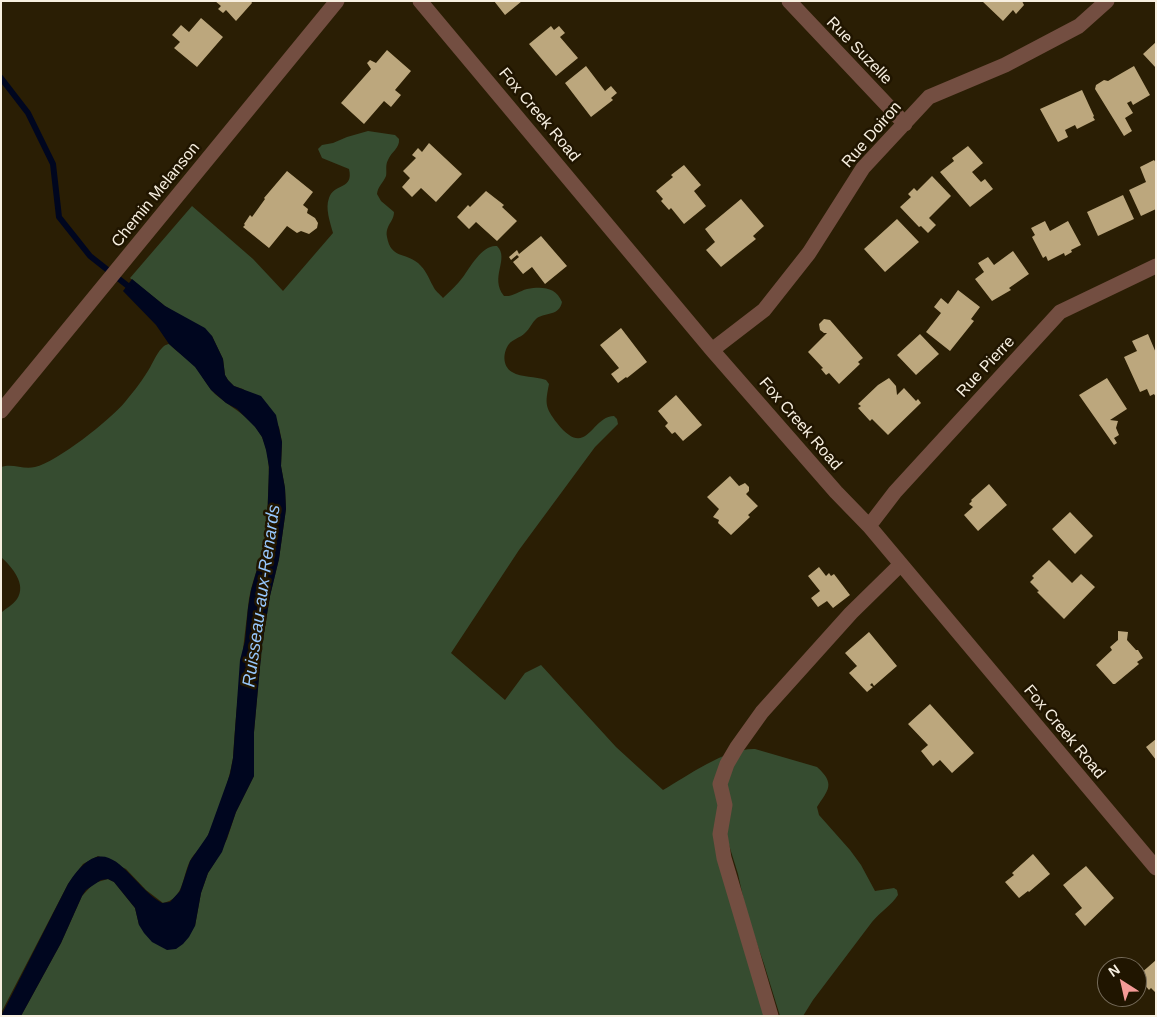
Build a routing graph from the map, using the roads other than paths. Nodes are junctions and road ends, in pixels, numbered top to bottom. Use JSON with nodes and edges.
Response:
{"nodes":[{"id":1,"x":337,"y":1,"type":"edge"},
{"id":2,"x":420,"y":1,"type":"edge"},
{"id":3,"x":789,"y":1,"type":"edge"},
{"id":4,"x":1107,"y":1,"type":"edge"},
{"id":5,"x":904,"y":124,"type":"junction"},
{"id":6,"x":1156,"y":266,"type":"edge"},
{"id":7,"x":712,"y":350,"type":"junction"},
{"id":8,"x":1,"y":411,"type":"edge"},
{"id":9,"x":869,"y":526,"type":"junction"},
{"id":10,"x":901,"y":564,"type":"junction"},
{"id":11,"x":1156,"y":868,"type":"edge"},
{"id":12,"x":771,"y":1016,"type":"edge"}],
"edges":[{"from":1,"to":8,"type":"street","name":"Chemin Melanson"},
{"from":2,"to":7,"type":"street","name":"Fox Creek Road"},
{"from":3,"to":5,"type":"street","name":"Rue Suzelle"},
{"from":4,"to":5,"type":"street","name":"Rue Doiron"},
{"from":5,"to":7,"type":"street","name":"Rue Doiron"},
{"from":6,"to":9,"type":"street","name":"Rue Pierre"},
{"from":7,"to":9,"type":"street","name":"Fox Creek Road"},
{"from":9,"to":10,"type":"street","name":"Fox Creek Road"},
{"from":10,"to":11,"type":"street","name":"Fox Creek Road"},
{"from":10,"to":12,"type":"street"}]}
